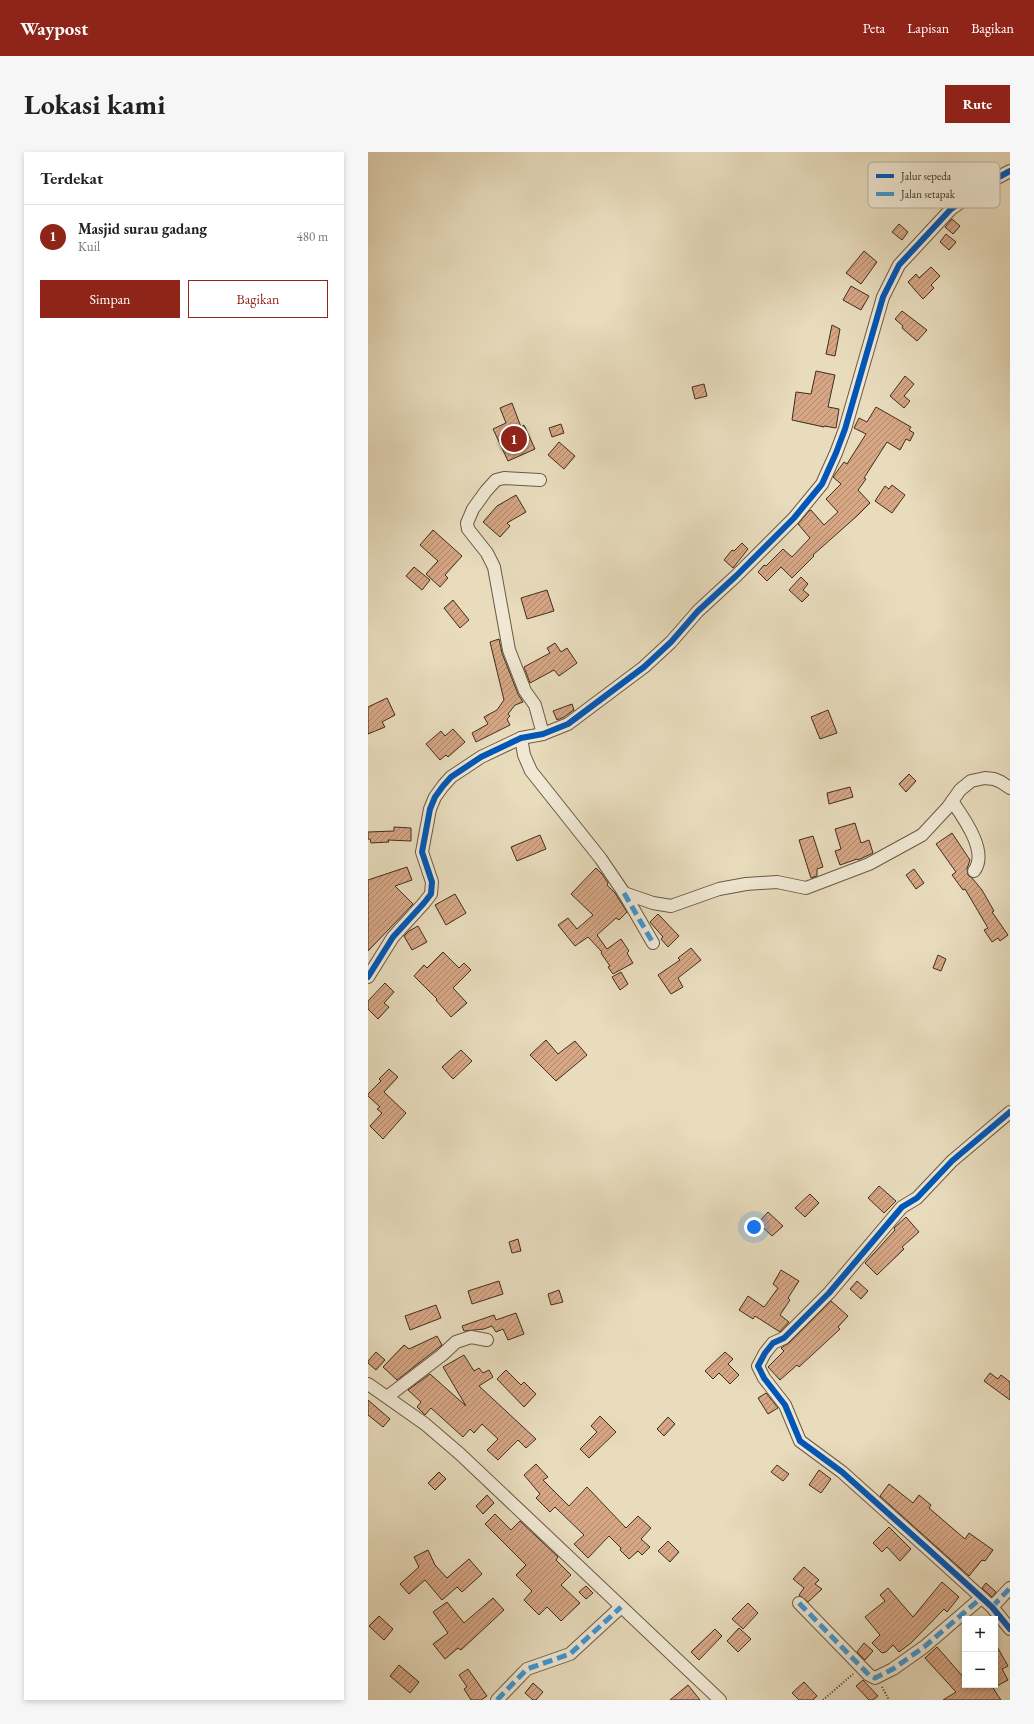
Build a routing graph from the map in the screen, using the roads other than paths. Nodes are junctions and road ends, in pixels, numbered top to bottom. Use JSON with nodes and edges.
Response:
{"nodes":[{"id":1,"x":1010,"y":171,"type":"edge"},
{"id":2,"x":1000,"y":176,"type":"edge"},
{"id":3,"x":952,"y":208,"type":"edge"},
{"id":4,"x":540,"y":480,"type":"dead end"},
{"id":5,"x":543,"y":734,"type":"junction"},
{"id":6,"x":521,"y":738,"type":"junction"},
{"id":7,"x":1010,"y":788,"type":"edge"},
{"id":8,"x":952,"y":801,"type":"junction"},
{"id":9,"x":974,"y":871,"type":"dead end"},
{"id":10,"x":624,"y":893,"type":"junction"},
{"id":11,"x":653,"y":943,"type":"dead end"},
{"id":12,"x":368,"y":977,"type":"edge"},
{"id":13,"x":1010,"y":1112,"type":"edge"},
{"id":14,"x":487,"y":1340,"type":"dead end"},
{"id":15,"x":368,"y":1384,"type":"edge"},
{"id":16,"x":387,"y":1397,"type":"junction"},
{"id":17,"x":1010,"y":1588,"type":"edge"},
{"id":18,"x":981,"y":1598,"type":"junction"},
{"id":19,"x":799,"y":1603,"type":"dead end"},
{"id":20,"x":621,"y":1607,"type":"junction"},
{"id":21,"x":992,"y":1607,"type":"junction"},
{"id":22,"x":1010,"y":1629,"type":"edge"},
{"id":23,"x":497,"y":1700,"type":"edge"},
{"id":24,"x":720,"y":1700,"type":"edge"}],
"edges":[{"from":1,"to":2,"type":"street"},
{"from":3,"to":5,"type":"street"},
{"from":4,"to":5,"type":"street"},
{"from":5,"to":6,"type":"street"},
{"from":6,"to":10,"type":"street"},
{"from":6,"to":12,"type":"street"},
{"from":7,"to":8,"type":"street"},
{"from":8,"to":9,"type":"street"},
{"from":8,"to":10,"type":"street"},
{"from":10,"to":11,"type":"street"},
{"from":13,"to":18,"type":"street"},
{"from":14,"to":16,"type":"street"},
{"from":15,"to":16,"type":"street"},
{"from":16,"to":20,"type":"street"},
{"from":17,"to":21,"type":"street"},
{"from":18,"to":19,"type":"street"},
{"from":18,"to":21,"type":"street"},
{"from":20,"to":23,"type":"street"},
{"from":20,"to":24,"type":"street"},
{"from":21,"to":22,"type":"street"}]}
